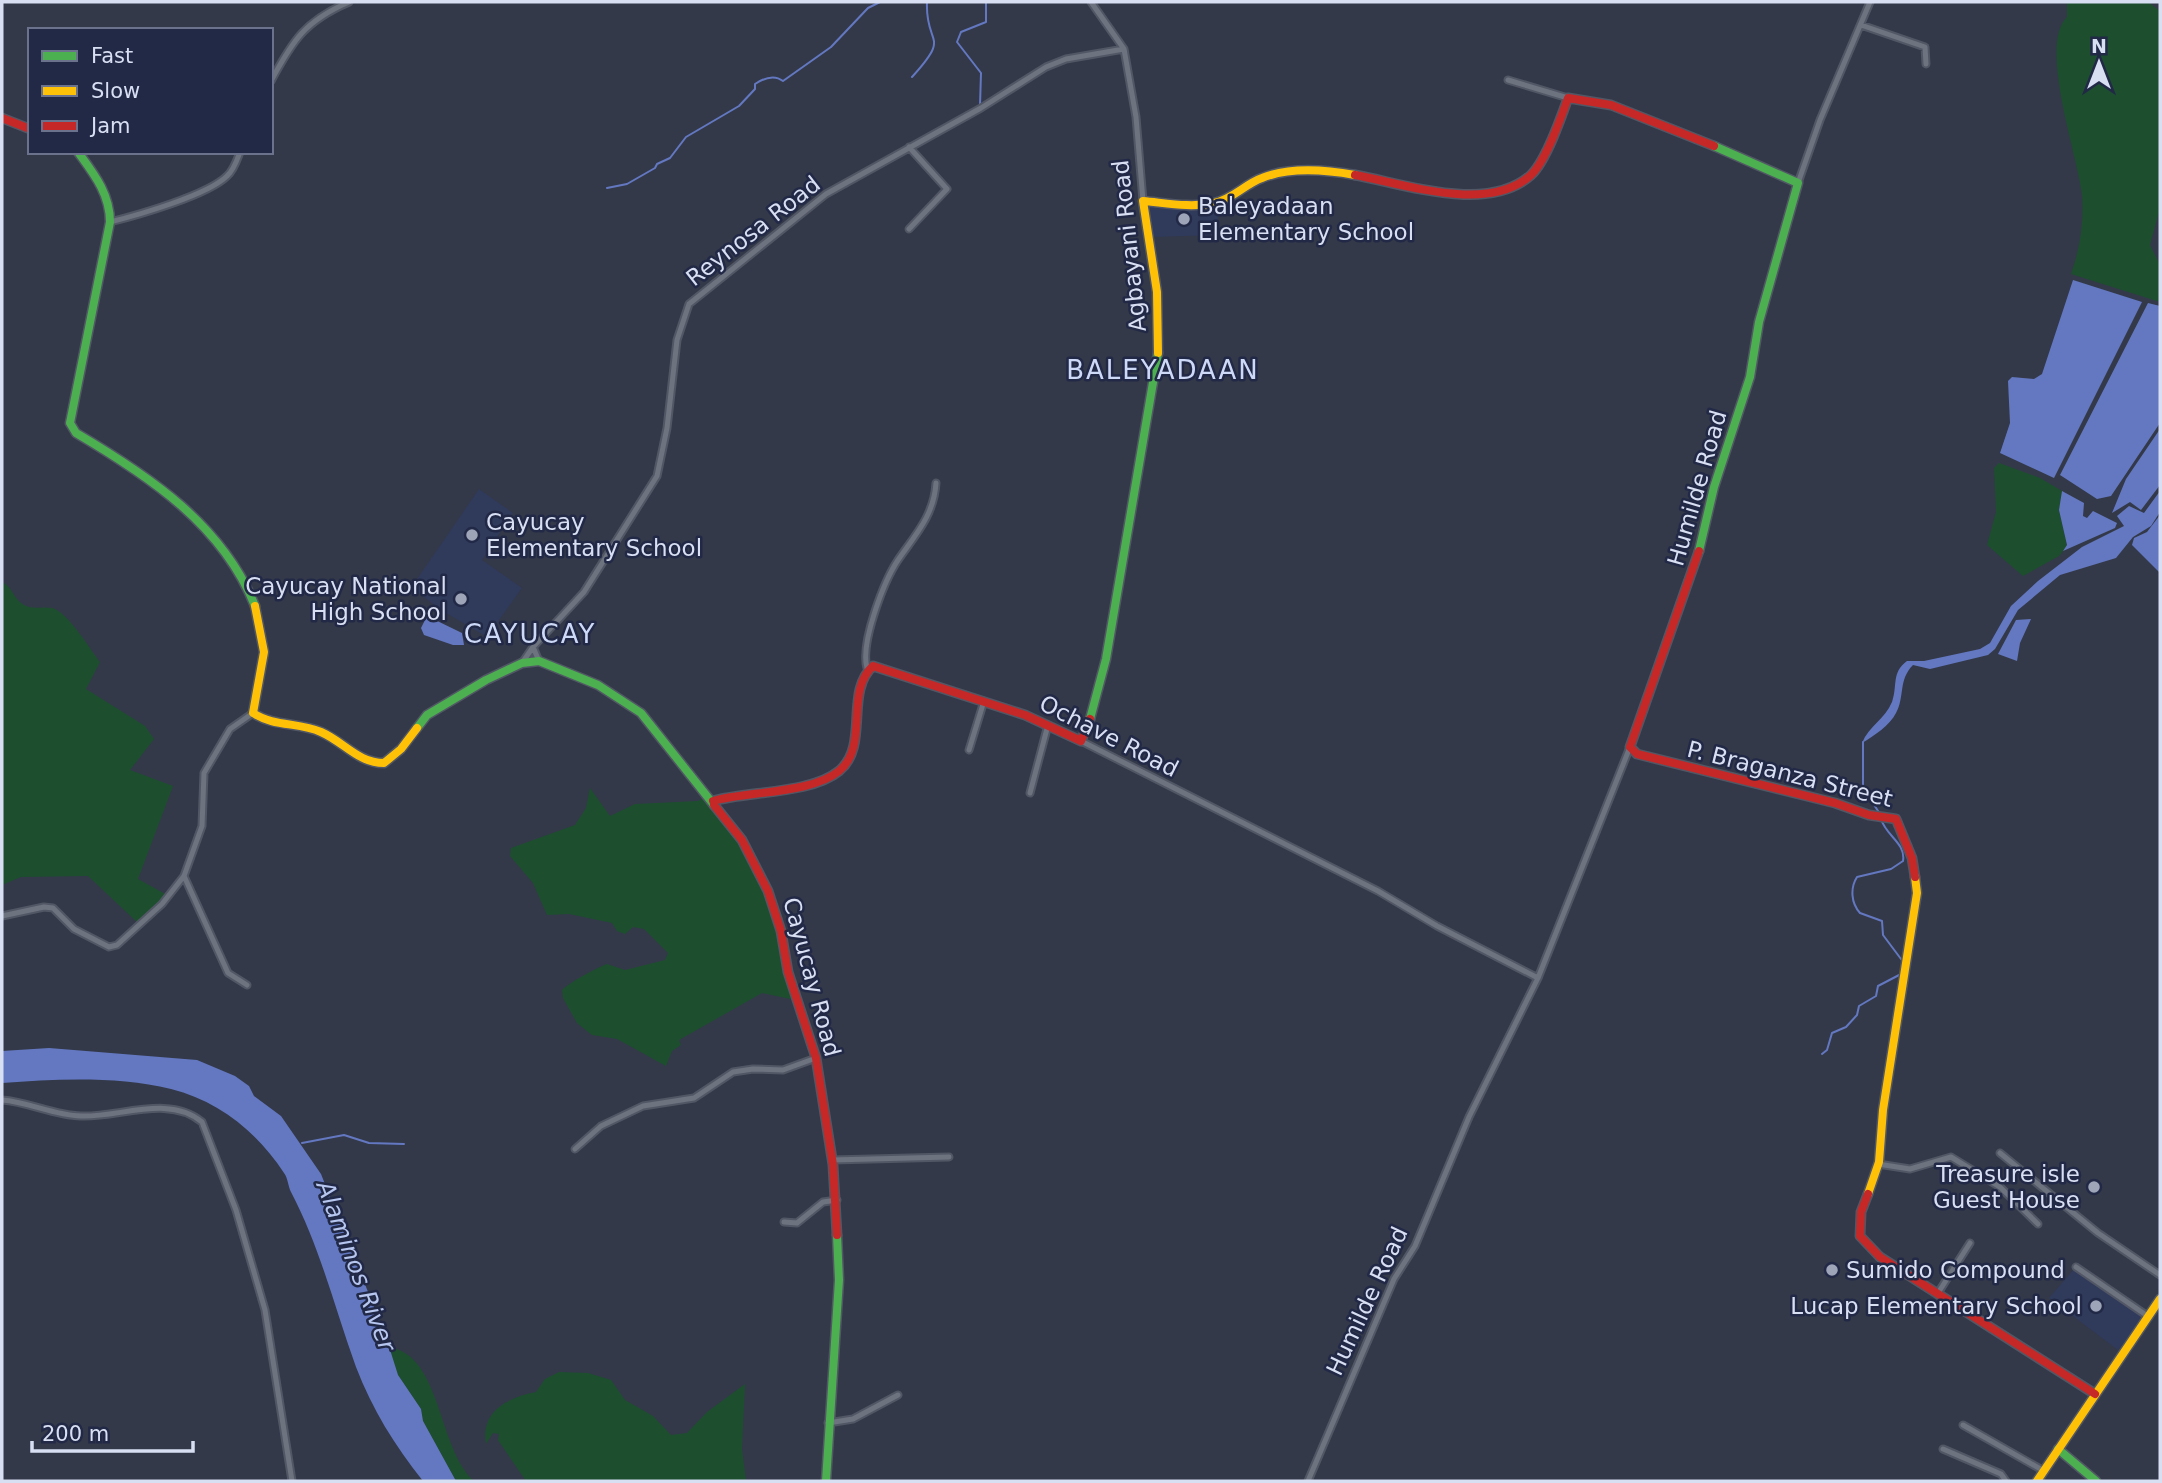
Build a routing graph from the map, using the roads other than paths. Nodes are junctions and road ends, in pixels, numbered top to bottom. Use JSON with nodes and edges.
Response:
{"nodes":[{"id":1,"x":349,"y":2,"type":"edge"},
{"id":2,"x":1091,"y":2,"type":"edge"},
{"id":3,"x":1870,"y":2,"type":"edge"},
{"id":4,"x":1861,"y":25,"type":"junction"},
{"id":5,"x":1124,"y":49,"type":"junction"},
{"id":6,"x":1926,"y":64,"type":"dead end"},
{"id":7,"x":273,"y":78,"type":"edge"},
{"id":8,"x":1508,"y":80,"type":"dead end"},
{"id":9,"x":1568,"y":98,"type":"junction"},
{"id":10,"x":2,"y":118,"type":"edge"},
{"id":11,"x":28,"y":128,"type":"edge"},
{"id":12,"x":909,"y":147,"type":"junction"},
{"id":13,"x":79,"y":154,"type":"edge"},
{"id":14,"x":239,"y":154,"type":"edge"},
{"id":15,"x":1798,"y":183,"type":"junction"},
{"id":16,"x":1143,"y":201,"type":"junction"},
{"id":17,"x":110,"y":222,"type":"junction"},
{"id":18,"x":909,"y":229,"type":"dead end"},
{"id":19,"x":936,"y":483,"type":"dead end"},
{"id":20,"x":533,"y":647,"type":"junction"},
{"id":21,"x":538,"y":661,"type":"junction"},
{"id":22,"x":523,"y":663,"type":"junction"},
{"id":23,"x":867,"y":668,"type":"junction"},
{"id":24,"x":984,"y":701,"type":"junction"},
{"id":25,"x":253,"y":713,"type":"junction"},
{"id":26,"x":1048,"y":725,"type":"junction"},
{"id":27,"x":1081,"y":741,"type":"junction"},
{"id":28,"x":1630,"y":747,"type":"junction"},
{"id":29,"x":969,"y":750,"type":"dead end"},
{"id":30,"x":1030,"y":793,"type":"dead end"},
{"id":31,"x":713,"y":801,"type":"junction"},
{"id":32,"x":184,"y":876,"type":"junction"},
{"id":33,"x":2,"y":916,"type":"edge"},
{"id":34,"x":1538,"y":978,"type":"junction"},
{"id":35,"x":247,"y":985,"type":"dead end"},
{"id":36,"x":816,"y":1058,"type":"junction"},
{"id":37,"x":2,"y":1100,"type":"edge"},
{"id":38,"x":575,"y":1149,"type":"dead end"},
{"id":39,"x":2000,"y":1153,"type":"dead end"},
{"id":40,"x":949,"y":1157,"type":"dead end"},
{"id":41,"x":832,"y":1160,"type":"junction"},
{"id":42,"x":1878,"y":1164,"type":"junction"},
{"id":43,"x":837,"y":1200,"type":"junction"},
{"id":44,"x":784,"y":1222,"type":"dead end"},
{"id":45,"x":2038,"y":1224,"type":"dead end"},
{"id":46,"x":1970,"y":1242,"type":"dead end"},
{"id":47,"x":2076,"y":1267,"type":"dead end"},
{"id":48,"x":2160,"y":1275,"type":"edge"},
{"id":49,"x":1938,"y":1293,"type":"junction"},
{"id":50,"x":2160,"y":1299,"type":"edge"},
{"id":51,"x":2149,"y":1317,"type":"junction"},
{"id":52,"x":2095,"y":1394,"type":"junction"},
{"id":53,"x":898,"y":1395,"type":"dead end"},
{"id":54,"x":828,"y":1423,"type":"junction"},
{"id":55,"x":1963,"y":1425,"type":"dead end"},
{"id":56,"x":1943,"y":1449,"type":"dead end"},
{"id":57,"x":2058,"y":1449,"type":"junction"},
{"id":58,"x":2044,"y":1471,"type":"junction"},
{"id":59,"x":292,"y":1481,"type":"edge"},
{"id":60,"x":827,"y":1481,"type":"edge"},
{"id":61,"x":1308,"y":1481,"type":"edge"},
{"id":62,"x":2006,"y":1481,"type":"edge"},
{"id":63,"x":2037,"y":1481,"type":"edge"},
{"id":64,"x":2096,"y":1481,"type":"edge"}],
"edges":[{"from":1,"to":7,"type":"street"},
{"from":2,"to":5,"type":"street","name":"Agbayani Road"},
{"from":3,"to":4,"type":"street","name":"Humilde Road"},
{"from":4,"to":6,"type":"street"},
{"from":4,"to":15,"type":"street","name":"Humilde Road"},
{"from":5,"to":12,"type":"street","name":"Reynosa Road"},
{"from":5,"to":16,"type":"street","name":"Agbayani Road"},
{"from":8,"to":9,"type":"street"},
{"from":9,"to":15,"type":"street"},
{"from":9,"to":16,"type":"street"},
{"from":10,"to":11,"type":"street"},
{"from":12,"to":18,"type":"street"},
{"from":12,"to":20,"type":"street","name":"Reynosa Road"},
{"from":13,"to":17,"type":"street"},
{"from":14,"to":17,"type":"street"},
{"from":15,"to":28,"type":"street","name":"Humilde Road"},
{"from":16,"to":27,"type":"street","name":"Agbayani Road"},
{"from":17,"to":25,"type":"street"},
{"from":19,"to":23,"type":"street"},
{"from":20,"to":21,"type":"street"},
{"from":20,"to":22,"type":"street","name":"Reynosa Road"},
{"from":21,"to":22,"type":"street","name":"Cayucay Road"},
{"from":21,"to":31,"type":"street","name":"Cayucay Road"},
{"from":22,"to":25,"type":"street","name":"Cayucay Road"},
{"from":23,"to":24,"type":"street","name":"Ochave Road"},
{"from":23,"to":31,"type":"street"},
{"from":24,"to":26,"type":"street","name":"Ochave Road"},
{"from":24,"to":29,"type":"street"},
{"from":25,"to":32,"type":"street"},
{"from":26,"to":27,"type":"street","name":"Ochave Road"},
{"from":26,"to":30,"type":"street"},
{"from":27,"to":34,"type":"street","name":"Ochave Road"},
{"from":28,"to":34,"type":"street","name":"Humilde Road"},
{"from":28,"to":42,"type":"street","name":"P. Braganza Street"},
{"from":31,"to":36,"type":"street","name":"Cayucay Road"},
{"from":32,"to":33,"type":"street"},
{"from":32,"to":35,"type":"street"},
{"from":34,"to":61,"type":"street","name":"Humilde Road"},
{"from":36,"to":38,"type":"street"},
{"from":36,"to":41,"type":"street","name":"Cayucay Road"},
{"from":37,"to":59,"type":"street"},
{"from":39,"to":48,"type":"street"},
{"from":40,"to":41,"type":"street"},
{"from":41,"to":43,"type":"street","name":"Cayucay Road"},
{"from":42,"to":45,"type":"street"},
{"from":42,"to":49,"type":"street","name":"P. Braganza Street"},
{"from":43,"to":44,"type":"street"},
{"from":43,"to":54,"type":"street","name":"Cayucay Road"},
{"from":46,"to":49,"type":"street"},
{"from":47,"to":51,"type":"street"},
{"from":49,"to":52,"type":"street"},
{"from":50,"to":51,"type":"street"},
{"from":51,"to":52,"type":"street"},
{"from":52,"to":57,"type":"street"},
{"from":53,"to":54,"type":"street"},
{"from":54,"to":60,"type":"street","name":"Cayucay Road"},
{"from":55,"to":58,"type":"street"},
{"from":56,"to":62,"type":"street"},
{"from":57,"to":58,"type":"street"},
{"from":57,"to":64,"type":"street"},
{"from":58,"to":63,"type":"street"}]}
